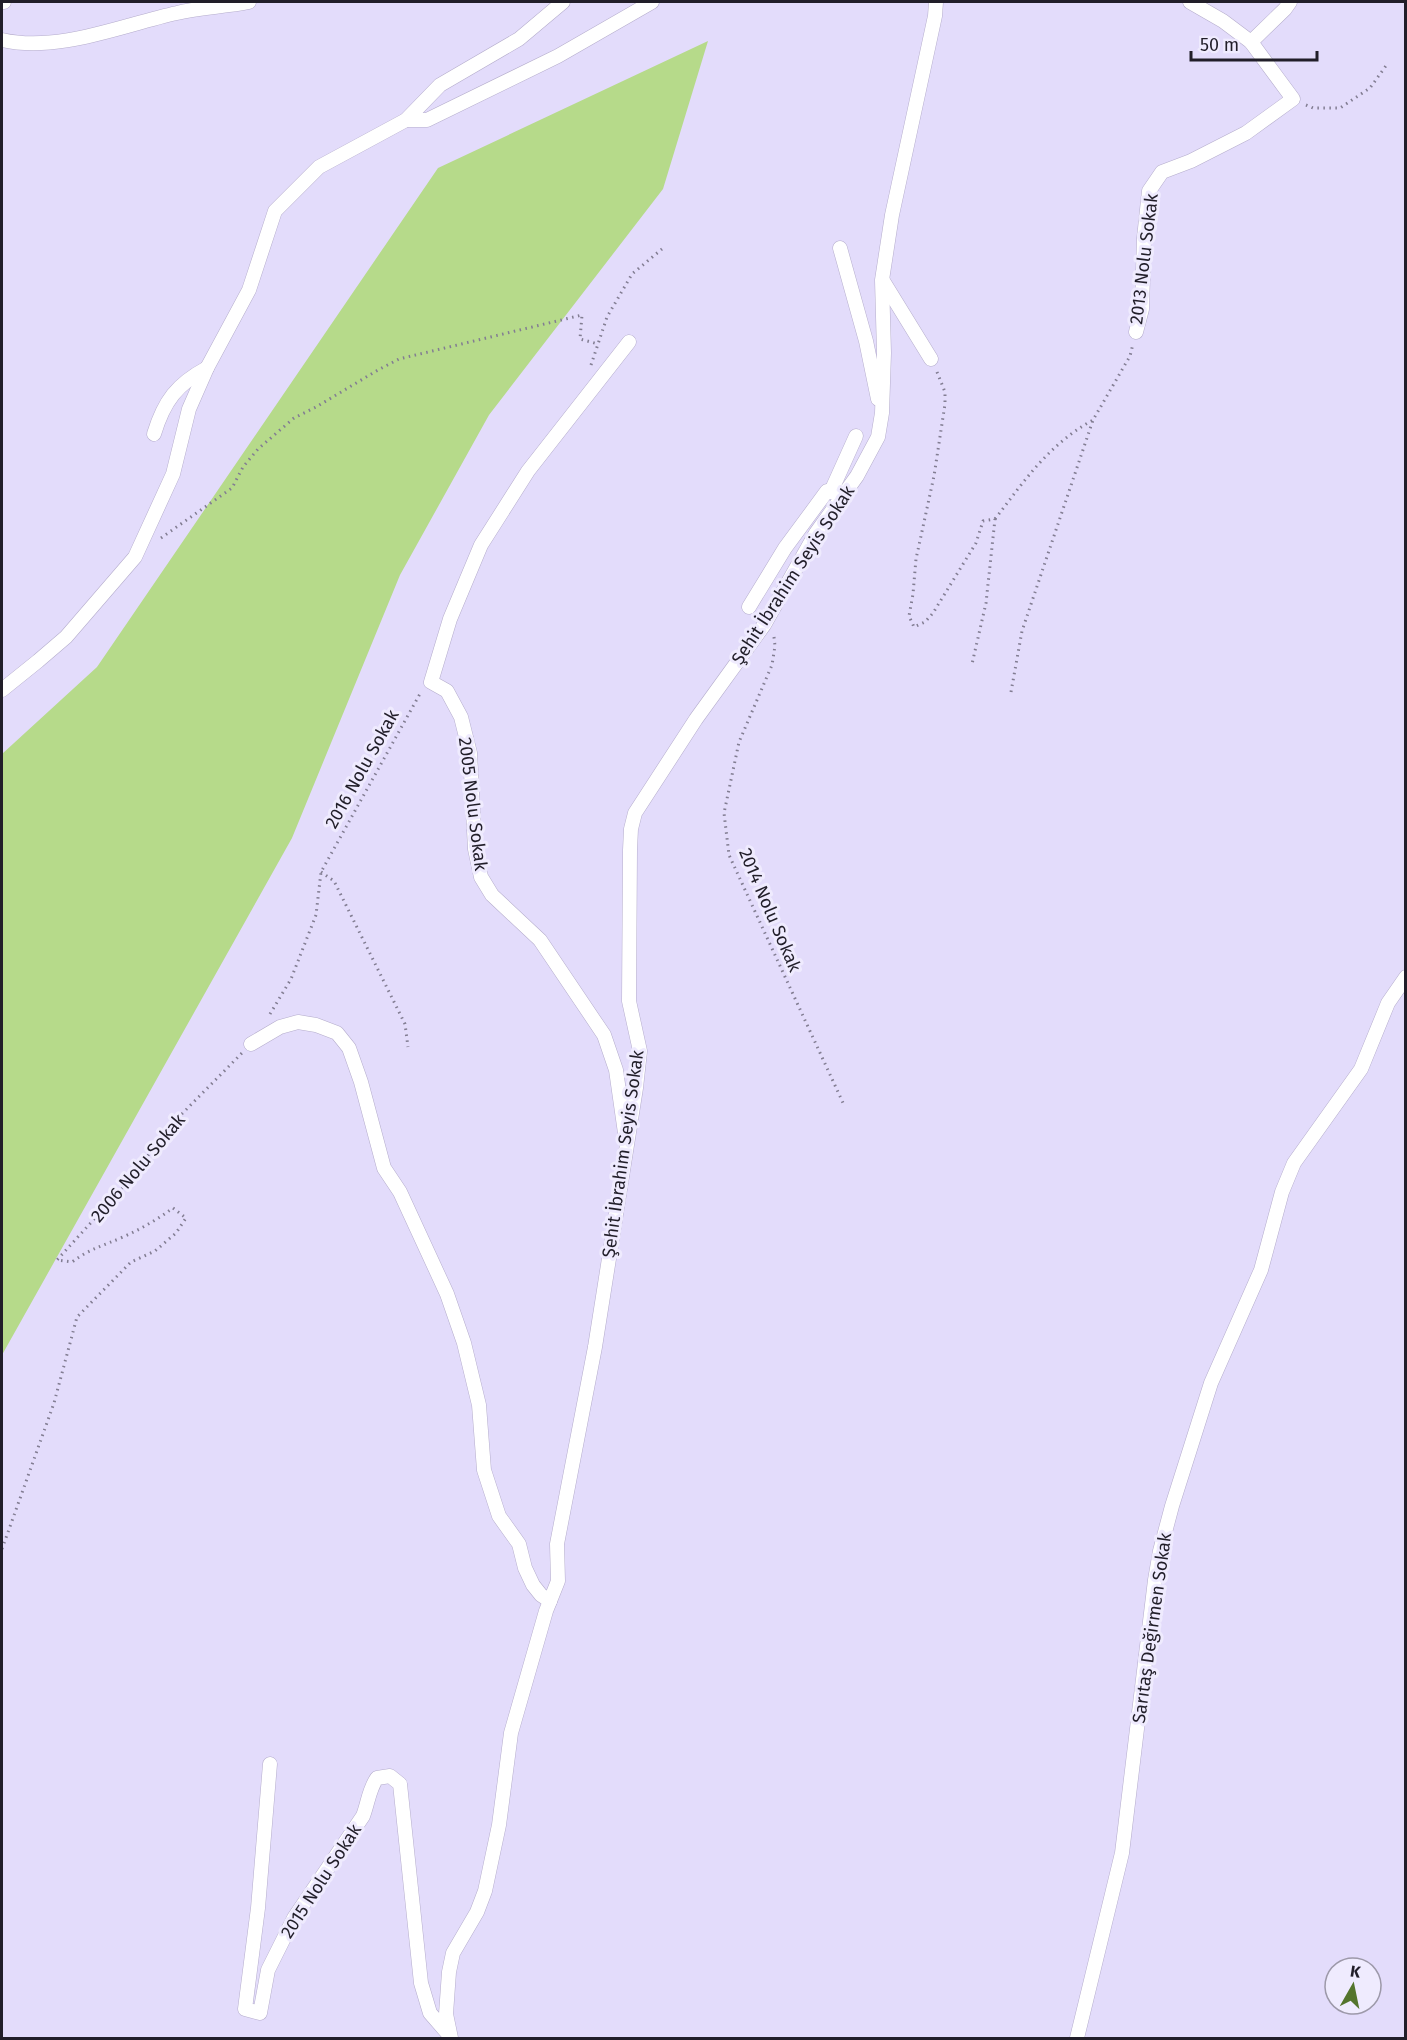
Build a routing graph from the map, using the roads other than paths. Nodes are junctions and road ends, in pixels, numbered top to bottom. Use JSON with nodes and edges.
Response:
{"nodes":[{"id":1,"x":249,"y":2,"type":"edge"},
{"id":2,"x":563,"y":2,"type":"edge"},
{"id":3,"x":652,"y":2,"type":"edge"},
{"id":4,"x":936,"y":2,"type":"edge"},
{"id":5,"x":1190,"y":2,"type":"edge"},
{"id":6,"x":1290,"y":2,"type":"edge"},
{"id":7,"x":2,"y":40,"type":"edge"},
{"id":8,"x":1251,"y":42,"type":"junction"},
{"id":9,"x":406,"y":120,"type":"junction"},
{"id":10,"x":840,"y":248,"type":"dead end"},
{"id":11,"x":882,"y":280,"type":"junction"},
{"id":12,"x":1136,"y":332,"type":"road end"},
{"id":13,"x":628,"y":342,"type":"dead end"},
{"id":14,"x":931,"y":359,"type":"road end"},
{"id":15,"x":207,"y":368,"type":"junction"},
{"id":16,"x":882,"y":413,"type":"junction"},
{"id":17,"x":154,"y":434,"type":"dead end"},
{"id":18,"x":856,"y":436,"type":"dead end"},
{"id":19,"x":842,"y":495,"type":"junction"},
{"id":20,"x":749,"y":607,"type":"dead end"},
{"id":21,"x":2,"y":690,"type":"edge"},
{"id":22,"x":1406,"y":977,"type":"edge"},
{"id":23,"x":251,"y":1044,"type":"road end"},
{"id":24,"x":627,"y":1147,"type":"junction"},
{"id":25,"x":550,"y":1601,"type":"junction"},
{"id":26,"x":270,"y":1764,"type":"dead end"},
{"id":27,"x":451,"y":2038,"type":"edge"},
{"id":28,"x":1077,"y":2038,"type":"edge"}],
"edges":[{"from":1,"to":7,"type":"street"},
{"from":2,"to":9,"type":"street"},
{"from":3,"to":9,"type":"street"},
{"from":4,"to":11,"type":"street","name":"Şehit İbrahim Seyis Sokak"},
{"from":5,"to":8,"type":"street"},
{"from":6,"to":8,"type":"street"},
{"from":8,"to":12,"type":"street","name":"2013 Nolu Sokak"},
{"from":9,"to":15,"type":"street"},
{"from":10,"to":16,"type":"street"},
{"from":11,"to":14,"type":"street"},
{"from":11,"to":16,"type":"street","name":"Şehit İbrahim Seyis Sokak"},
{"from":13,"to":24,"type":"street","name":"2005 Nolu Sokak"},
{"from":15,"to":17,"type":"street"},
{"from":15,"to":21,"type":"street"},
{"from":16,"to":19,"type":"street","name":"Şehit İbrahim Seyis Sokak"},
{"from":18,"to":19,"type":"street"},
{"from":19,"to":20,"type":"street"},
{"from":19,"to":24,"type":"street","name":"Şehit İbrahim Seyis Sokak"},
{"from":22,"to":28,"type":"street","name":"Sarıtaş Değirmen Sokak"},
{"from":23,"to":25,"type":"street"},
{"from":24,"to":25,"type":"street","name":"Şehit İbrahim Seyis Sokak"},
{"from":25,"to":27,"type":"street","name":"Şehit İbrahim Seyis Sokak"},
{"from":26,"to":27,"type":"street","name":"2015 Nolu Sokak"}]}
